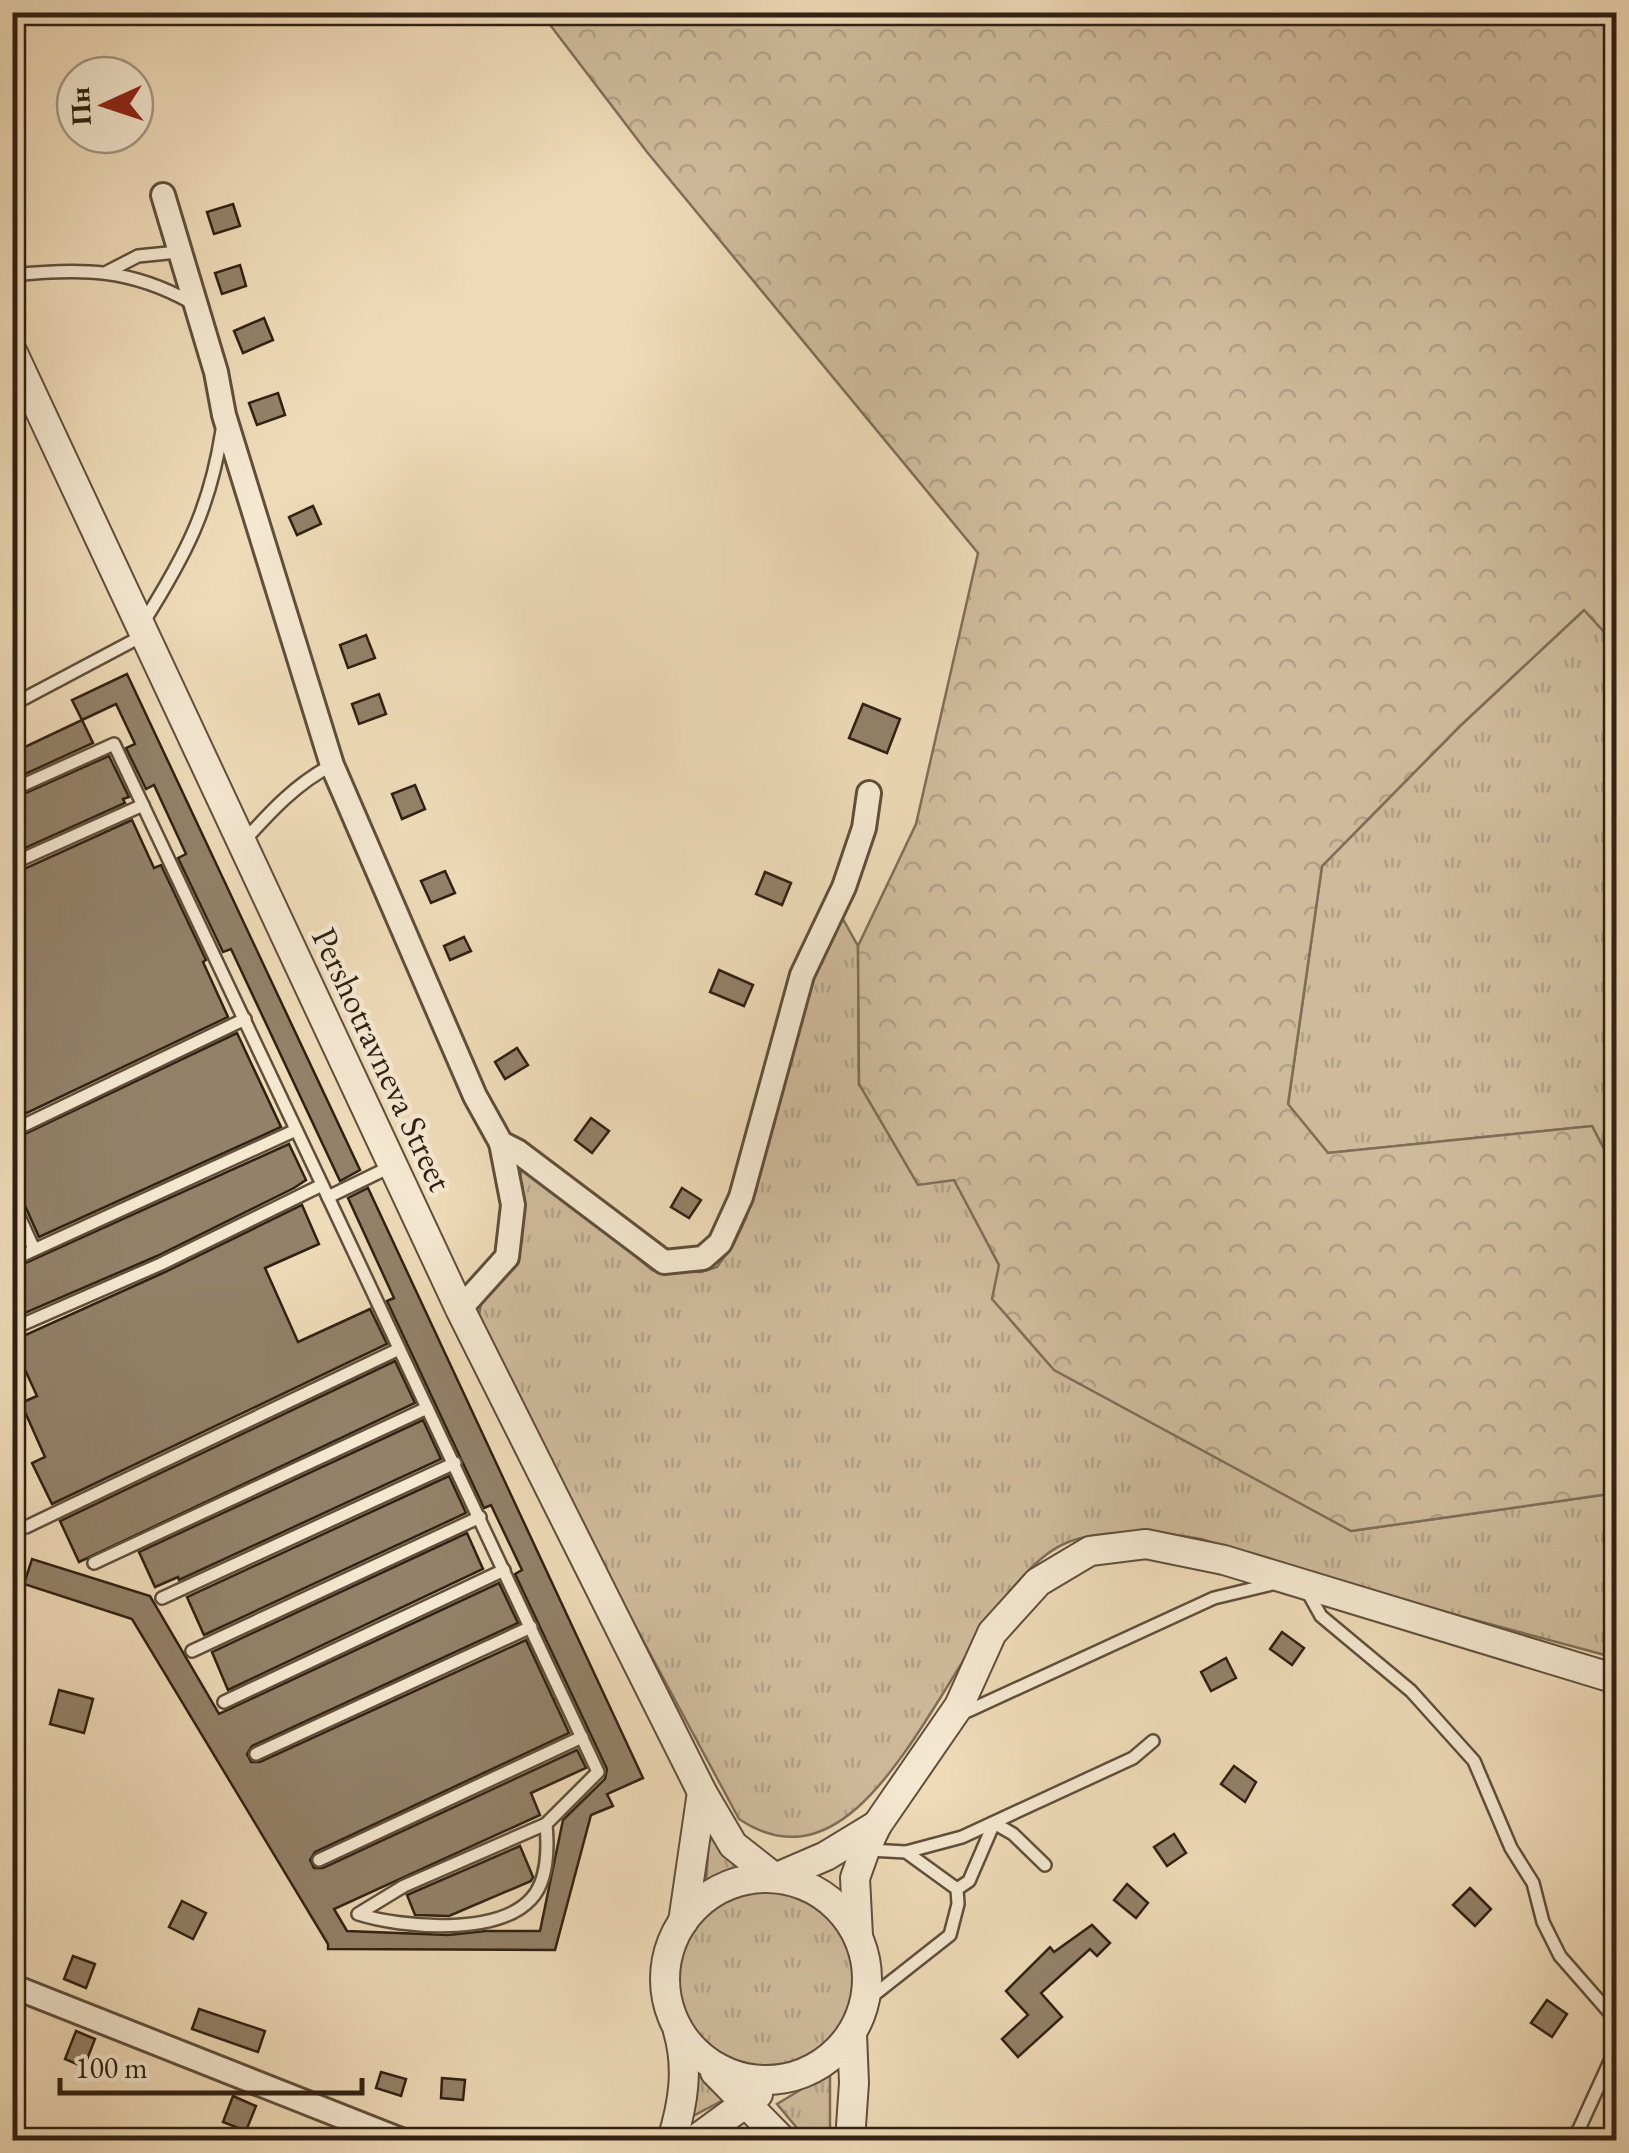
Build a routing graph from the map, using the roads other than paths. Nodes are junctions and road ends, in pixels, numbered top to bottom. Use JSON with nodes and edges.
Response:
{"nodes":[{"id":1,"x":163,"y":195,"type":"dead end"},
{"id":2,"x":178,"y":252,"type":"junction"},
{"id":3,"x":107,"y":272,"type":"junction"},
{"id":4,"x":12,"y":275,"type":"edge"},
{"id":5,"x":192,"y":303,"type":"junction"},
{"id":6,"x":12,"y":351,"type":"edge"},
{"id":7,"x":224,"y":416,"type":"junction"},
{"id":8,"x":142,"y":631,"type":"junction"},
{"id":9,"x":12,"y":705,"type":"edge"},
{"id":10,"x":332,"y":765,"type":"junction"},
{"id":11,"x":12,"y":790,"type":"edge"},
{"id":12,"x":869,"y":793,"type":"dead end"},
{"id":13,"x":143,"y":804,"type":"junction"},
{"id":14,"x":241,"y":844,"type":"junction"},
{"id":15,"x":12,"y":847,"type":"edge"},
{"id":16,"x":246,"y":1020,"type":"junction"},
{"id":17,"x":296,"y":1130,"type":"junction"},
{"id":18,"x":12,"y":1131,"type":"edge"},
{"id":19,"x":501,"y":1143,"type":"junction"},
{"id":20,"x":392,"y":1166,"type":"junction"},
{"id":21,"x":325,"y":1191,"type":"junction"},
{"id":22,"x":12,"y":1201,"type":"edge"},
{"id":23,"x":34,"y":1250,"type":"junction"},
{"id":24,"x":12,"y":1260,"type":"edge"},
{"id":25,"x":460,"y":1309,"type":"junction"},
{"id":26,"x":12,"y":1329,"type":"edge"},
{"id":27,"x":398,"y":1349,"type":"junction"},
{"id":28,"x":427,"y":1408,"type":"junction"},
{"id":29,"x":454,"y":1463,"type":"junction"},
{"id":30,"x":480,"y":1517,"type":"junction"},
{"id":31,"x":26,"y":1527,"type":"dead end"},
{"id":32,"x":94,"y":1563,"type":"dead end"},
{"id":33,"x":504,"y":1570,"type":"junction"},
{"id":34,"x":1294,"y":1582,"type":"junction"},
{"id":35,"x":162,"y":1598,"type":"dead end"},
{"id":36,"x":531,"y":1627,"type":"junction"},
{"id":37,"x":192,"y":1651,"type":"dead end"},
{"id":38,"x":1616,"y":1679,"type":"edge"},
{"id":39,"x":224,"y":1702,"type":"dead end"},
{"id":40,"x":959,"y":1706,"type":"junction"},
{"id":41,"x":582,"y":1737,"type":"junction"},
{"id":42,"x":1153,"y":1741,"type":"dead end"},
{"id":43,"x":256,"y":1754,"type":"dead end"},
{"id":44,"x":702,"y":1792,"type":"junction"},
{"id":45,"x":546,"y":1824,"type":"junction"},
{"id":46,"x":994,"y":1824,"type":"junction"},
{"id":47,"x":871,"y":1837,"type":"junction"},
{"id":48,"x":906,"y":1852,"type":"junction"},
{"id":49,"x":319,"y":1860,"type":"dead end"},
{"id":50,"x":1045,"y":1865,"type":"dead end"},
{"id":51,"x":775,"y":1878,"type":"junction"},
{"id":52,"x":957,"y":1889,"type":"junction"},
{"id":53,"x":683,"y":1922,"type":"junction"},
{"id":54,"x":858,"y":1936,"type":"junction"},
{"id":55,"x":12,"y":1986,"type":"edge"},
{"id":56,"x":865,"y":2002,"type":"junction"},
{"id":57,"x":1616,"y":2020,"type":"edge"},
{"id":58,"x":676,"y":2025,"type":"junction"},
{"id":59,"x":852,"y":2034,"type":"junction"},
{"id":60,"x":1616,"y":2048,"type":"edge"},
{"id":61,"x":700,"y":2056,"type":"junction"},
{"id":62,"x":784,"y":2080,"type":"junction"},
{"id":63,"x":744,"y":2103,"type":"junction"},
{"id":64,"x":401,"y":2140,"type":"edge"},
{"id":65,"x":672,"y":2140,"type":"edge"},
{"id":66,"x":695,"y":2140,"type":"edge"},
{"id":67,"x":782,"y":2140,"type":"edge"},
{"id":68,"x":850,"y":2140,"type":"edge"},
{"id":69,"x":1570,"y":2140,"type":"edge"}],
"edges":[{"from":1,"to":2,"type":"street"},
{"from":2,"to":3,"type":"lane"},
{"from":2,"to":5,"type":"street"},
{"from":3,"to":4,"type":"lane"},
{"from":3,"to":5,"type":"lane"},
{"from":5,"to":7,"type":"street"},
{"from":6,"to":8,"type":"street","name":"Pershotravneva Street"},
{"from":7,"to":8,"type":"lane"},
{"from":7,"to":10,"type":"street"},
{"from":8,"to":9,"type":"lane"},
{"from":8,"to":14,"type":"street","name":"Pershotravneva Street"},
{"from":10,"to":14,"type":"lane"},
{"from":10,"to":19,"type":"street"},
{"from":11,"to":13,"type":"lane"},
{"from":12,"to":19,"type":"street"},
{"from":13,"to":15,"type":"lane"},
{"from":13,"to":16,"type":"lane"},
{"from":14,"to":20,"type":"street","name":"Pershotravneva Street"},
{"from":16,"to":17,"type":"lane"},
{"from":16,"to":18,"type":"lane"},
{"from":17,"to":21,"type":"lane"},
{"from":17,"to":23,"type":"lane"},
{"from":19,"to":25,"type":"street"},
{"from":20,"to":21,"type":"lane"},
{"from":20,"to":25,"type":"street","name":"Pershotravneva Street"},
{"from":21,"to":26,"type":"lane"},
{"from":21,"to":27,"type":"lane"},
{"from":22,"to":23,"type":"lane"},
{"from":23,"to":24,"type":"lane"},
{"from":25,"to":44,"type":"street","name":"Pershotravneva Street"},
{"from":27,"to":28,"type":"lane"},
{"from":27,"to":31,"type":"lane"},
{"from":28,"to":29,"type":"lane"},
{"from":28,"to":32,"type":"lane"},
{"from":29,"to":30,"type":"lane"},
{"from":29,"to":35,"type":"lane"},
{"from":30,"to":33,"type":"lane"},
{"from":30,"to":37,"type":"lane"},
{"from":33,"to":36,"type":"lane"},
{"from":33,"to":39,"type":"lane"},
{"from":34,"to":38,"type":"street"},
{"from":34,"to":40,"type":"lane"},
{"from":34,"to":40,"type":"street"},
{"from":34,"to":57,"type":"lane"},
{"from":36,"to":41,"type":"lane"},
{"from":36,"to":43,"type":"lane"},
{"from":40,"to":47,"type":"street"},
{"from":41,"to":45,"type":"lane"},
{"from":41,"to":49,"type":"lane"},
{"from":42,"to":46,"type":"lane"},
{"from":44,"to":51,"type":"street","name":"Pershotravneva Street"},
{"from":44,"to":53,"type":"street"},
{"from":45,"to":45,"type":"lane"},
{"from":46,"to":48,"type":"lane"},
{"from":46,"to":50,"type":"lane"},
{"from":46,"to":52,"type":"lane"},
{"from":47,"to":48,"type":"lane"},
{"from":47,"to":51,"type":"street"},
{"from":47,"to":54,"type":"street"},
{"from":48,"to":52,"type":"lane"},
{"from":51,"to":53,"type":"street"},
{"from":51,"to":54,"type":"street"},
{"from":52,"to":56,"type":"lane"},
{"from":53,"to":58,"type":"street"},
{"from":54,"to":56,"type":"street"},
{"from":55,"to":64,"type":"street"},
{"from":56,"to":59,"type":"street"},
{"from":58,"to":61,"type":"street"},
{"from":58,"to":65,"type":"street"},
{"from":59,"to":62,"type":"street"},
{"from":59,"to":68,"type":"street"},
{"from":60,"to":69,"type":"lane"},
{"from":61,"to":62,"type":"street"},
{"from":61,"to":63,"type":"street"},
{"from":62,"to":63,"type":"street"},
{"from":63,"to":66,"type":"street"},
{"from":63,"to":67,"type":"street"}]}
